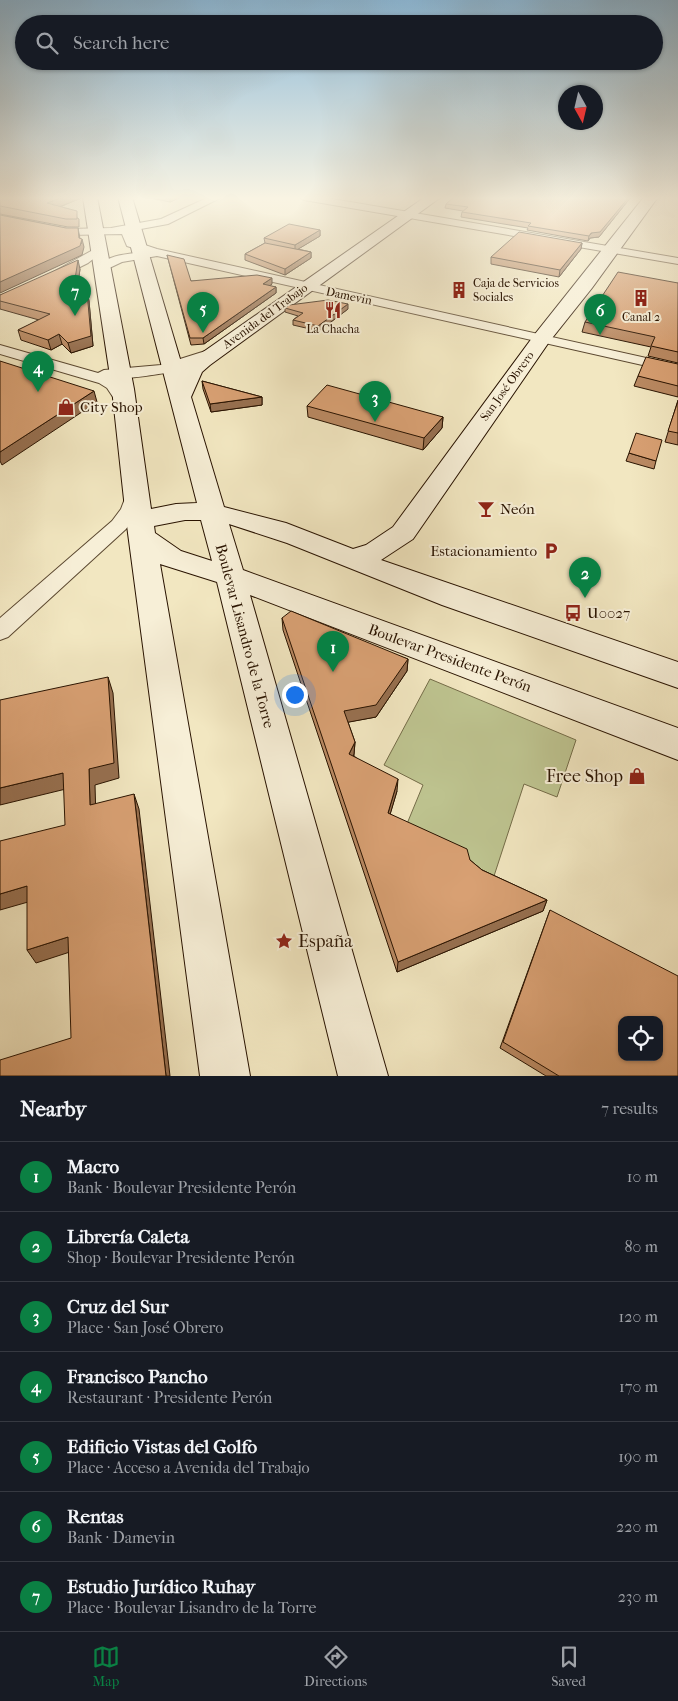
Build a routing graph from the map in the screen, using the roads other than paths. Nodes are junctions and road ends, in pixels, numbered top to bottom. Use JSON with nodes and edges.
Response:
{"nodes":[{"id":1,"x":97,"y":247,"type":"edge"},
{"id":2,"x":104,"y":247,"type":"edge"},
{"id":3,"x":105,"y":247,"type":"edge"},
{"id":4,"x":131,"y":247,"type":"edge"},
{"id":5,"x":138,"y":247,"type":"edge"},
{"id":6,"x":148,"y":247,"type":"edge"},
{"id":7,"x":363,"y":247,"type":"edge"},
{"id":8,"x":594,"y":247,"type":"edge"},
{"id":9,"x":613,"y":247,"type":"edge"},
{"id":10,"x":611,"y":250,"type":"junction"},
{"id":11,"x":678,"y":261,"type":"edge"},
{"id":12,"x":42,"y":281,"type":"edge"},
{"id":13,"x":306,"y":286,"type":"junction"},
{"id":14,"x":542,"y":338,"type":"junction"},
{"id":15,"x":0,"y":349,"type":"edge"},
{"id":16,"x":218,"y":350,"type":"junction"},
{"id":17,"x":172,"y":367,"type":"junction"},
{"id":18,"x":678,"y":369,"type":"edge"},
{"id":19,"x":120,"y":374,"type":"junction"},
{"id":20,"x":92,"y":376,"type":"junction"},
{"id":21,"x":181,"y":396,"type":"junction"},
{"id":22,"x":125,"y":403,"type":"junction"},
{"id":23,"x":206,"y":496,"type":"junction"},
{"id":24,"x":139,"y":517,"type":"junction"},
{"id":25,"x":102,"y":541,"type":"junction"},
{"id":26,"x":353,"y":559,"type":"junction"},
{"id":27,"x":230,"y":576,"type":"junction"},
{"id":28,"x":8,"y":619,"type":"edge"},
{"id":29,"x":0,"y":630,"type":"edge"},
{"id":30,"x":678,"y":675,"type":"edge"},
{"id":31,"x":678,"y":744,"type":"edge"},
{"id":32,"x":225,"y":1076,"type":"edge"},
{"id":33,"x":363,"y":1076,"type":"edge"}],
"edges":[{"from":1,"to":12,"type":"street"},
{"from":2,"to":19,"type":"street"},
{"from":3,"to":4,"type":"street"},
{"from":5,"to":17,"type":"street","name":"Boulevar Lisandro de la Torre"},
{"from":6,"to":13,"type":"street","name":"Damevin"},
{"from":7,"to":13,"type":"street","name":"Avenida del Trabajo"},
{"from":8,"to":10,"type":"street"},
{"from":9,"to":10,"type":"street","name":"San José Obrero"},
{"from":10,"to":11,"type":"street"},
{"from":10,"to":14,"type":"street","name":"San José Obrero"},
{"from":13,"to":14,"type":"street","name":"Damevin"},
{"from":13,"to":16,"type":"street","name":"Avenida del Trabajo"},
{"from":14,"to":18,"type":"street","name":"Damevin"},
{"from":14,"to":26,"type":"street","name":"San José Obrero"},
{"from":15,"to":20,"type":"street"},
{"from":16,"to":17,"type":"street"},
{"from":16,"to":21,"type":"street","name":"Avenida del Trabajo"},
{"from":17,"to":19,"type":"street"},
{"from":17,"to":21,"type":"street","name":"Boulevar Lisandro de la Torre"},
{"from":19,"to":20,"type":"street"},
{"from":19,"to":22,"type":"street"},
{"from":20,"to":22,"type":"street"},
{"from":21,"to":23,"type":"street","name":"Boulevar Lisandro de la Torre"},
{"from":22,"to":24,"type":"street"},
{"from":23,"to":24,"type":"street"},
{"from":23,"to":26,"type":"street"},
{"from":23,"to":27,"type":"street","name":"Boulevar Lisandro de la Torre"},
{"from":24,"to":25,"type":"street"},
{"from":24,"to":25,"type":"street"},
{"from":24,"to":27,"type":"street","name":"Boulevar Presidente Perón"},
{"from":24,"to":32,"type":"street"},
{"from":25,"to":28,"type":"street"},
{"from":26,"to":30,"type":"street"},
{"from":27,"to":31,"type":"street","name":"Boulevar Presidente Perón"},
{"from":27,"to":33,"type":"street","name":"Boulevar Lisandro de la Torre"},
{"from":28,"to":29,"type":"street"}]}
